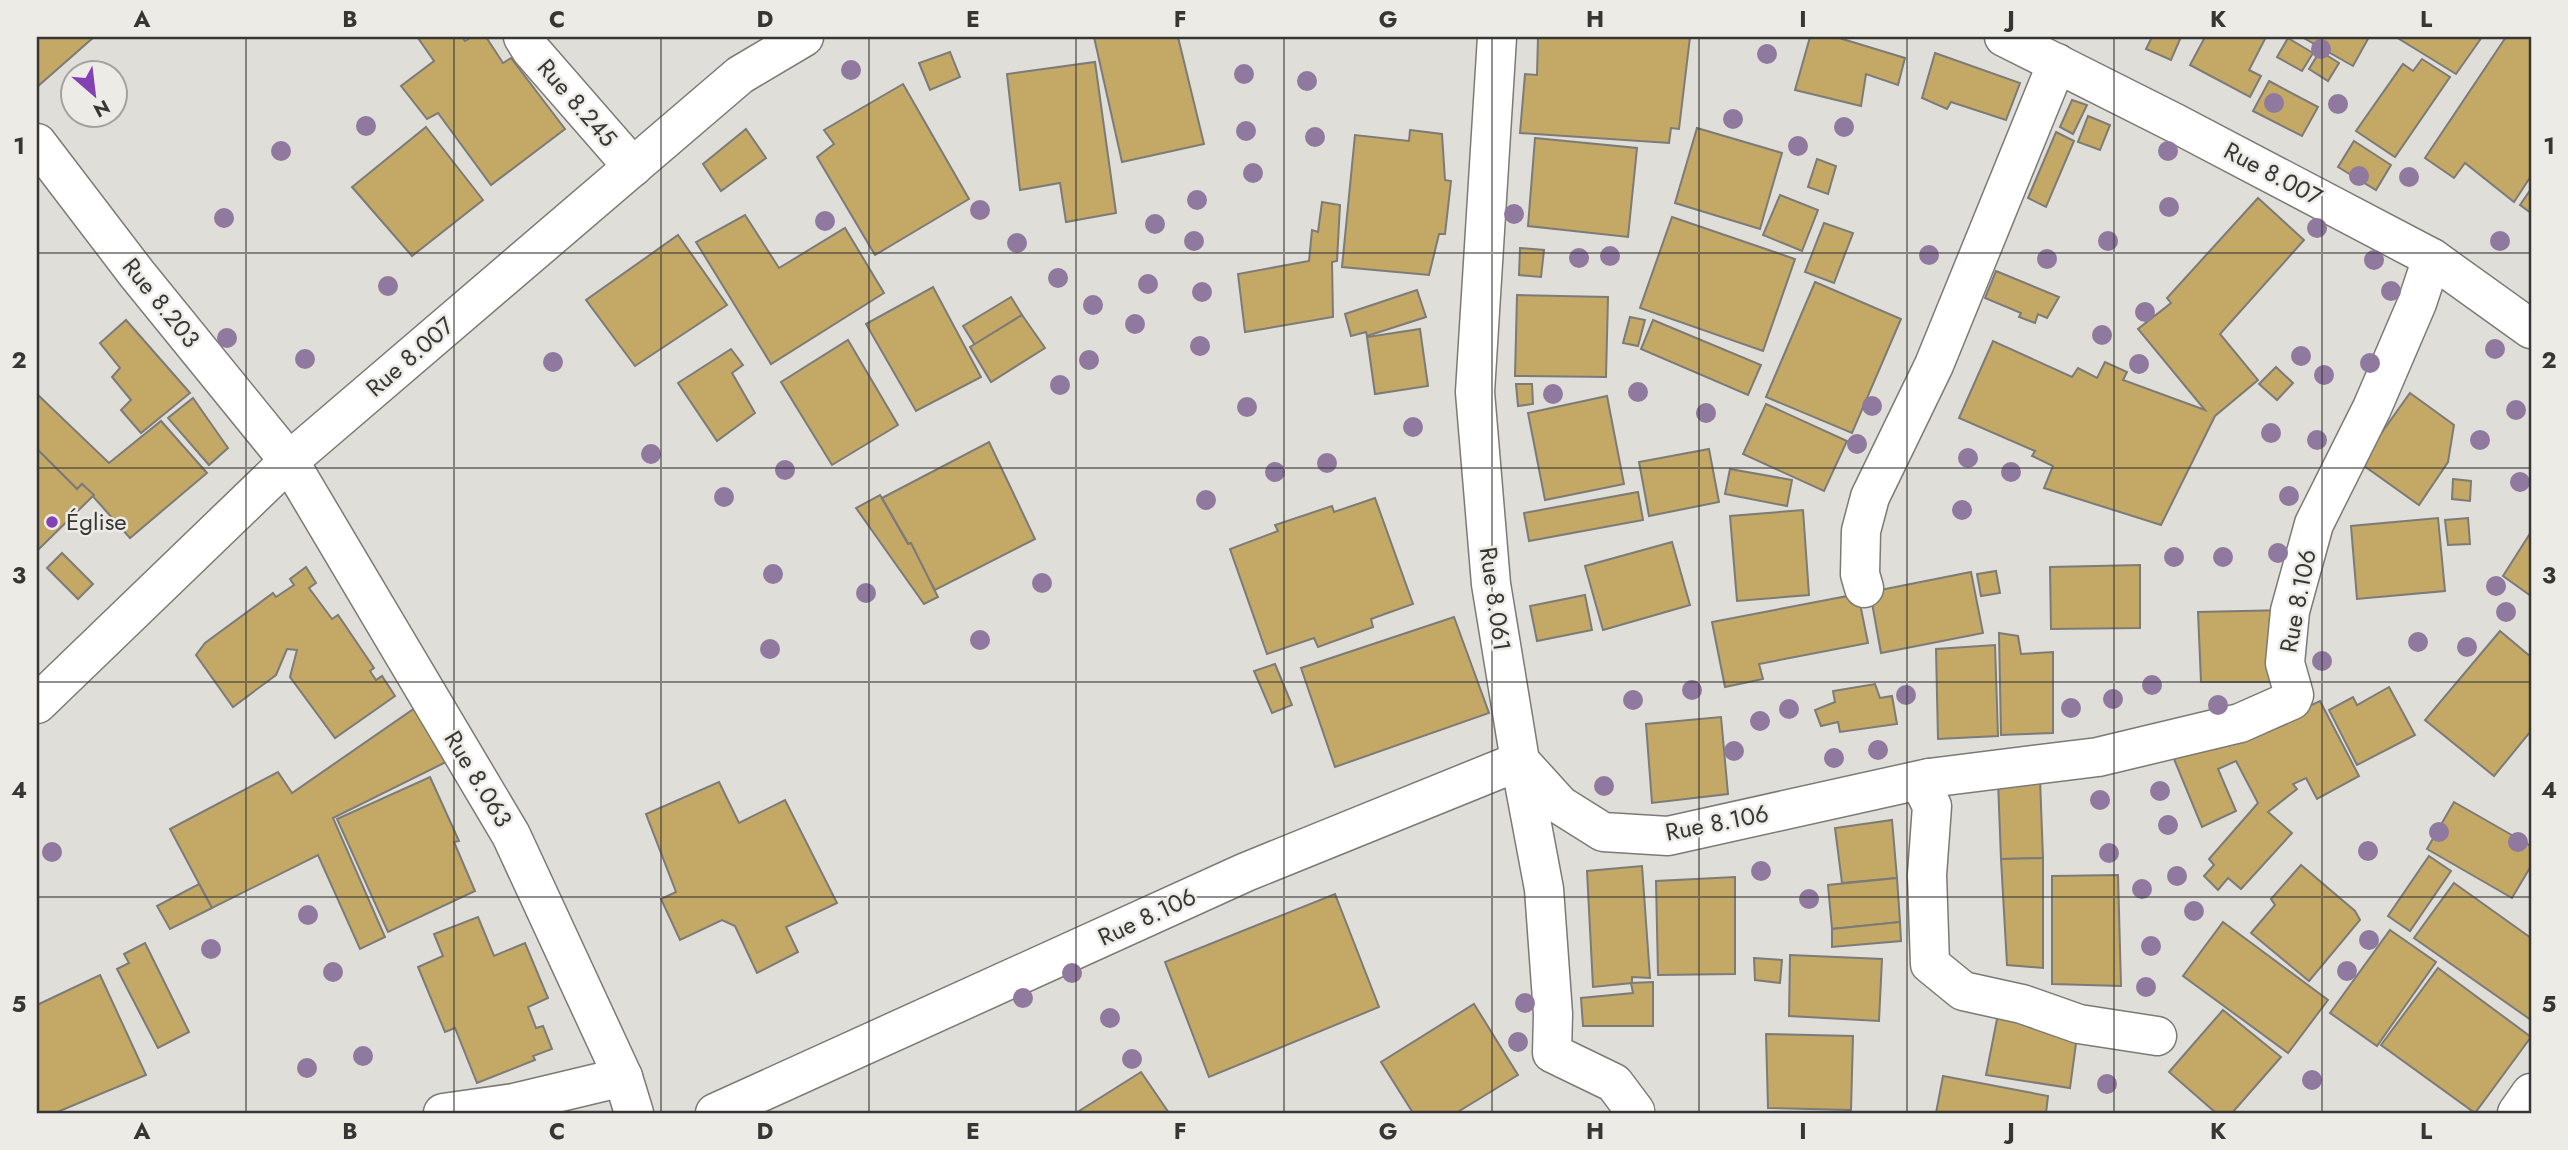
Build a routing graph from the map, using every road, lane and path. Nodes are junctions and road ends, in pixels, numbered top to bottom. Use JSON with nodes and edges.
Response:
{"nodes":[{"id":1,"x":523,"y":37,"type":"edge"},
{"id":2,"x":804,"y":37,"type":"edge"},
{"id":3,"x":1497,"y":37,"type":"edge"},
{"id":4,"x":2004,"y":37,"type":"edge"},
{"id":5,"x":2057,"y":62,"type":"junction"},
{"id":6,"x":37,"y":144,"type":"edge"},
{"id":7,"x":633,"y":167,"type":"junction"},
{"id":8,"x":2432,"y":258,"type":"junction"},
{"id":9,"x":2531,"y":329,"type":"edge"},
{"id":10,"x":289,"y":461,"type":"junction"},
{"id":11,"x":1864,"y":588,"type":"dead end"},
{"id":12,"x":37,"y":704,"type":"edge"},
{"id":13,"x":1520,"y":761,"type":"junction"},
{"id":14,"x":1929,"y":778,"type":"junction"},
{"id":15,"x":2157,"y":1036,"type":"dead end"},
{"id":16,"x":623,"y":1077,"type":"junction"},
{"id":17,"x":2531,"y":1093,"type":"edge"},
{"id":18,"x":443,"y":1113,"type":"edge"},
{"id":19,"x":634,"y":1113,"type":"edge"},
{"id":20,"x":715,"y":1113,"type":"edge"},
{"id":21,"x":1634,"y":1113,"type":"edge"},
{"id":22,"x":2517,"y":1113,"type":"edge"}],
"edges":[{"from":1,"to":7,"type":"street","name":"Rue 8.245"},
{"from":2,"to":7,"type":"street","name":"Rue 8.007"},
{"from":3,"to":13,"type":"street","name":"Rue 8.061"},
{"from":4,"to":5,"type":"street","name":"Rue 8.007"},
{"from":5,"to":8,"type":"street","name":"Rue 8.007"},
{"from":5,"to":11,"type":"street"},
{"from":6,"to":10,"type":"street","name":"Rue 8.203"},
{"from":7,"to":10,"type":"street","name":"Rue 8.007"},
{"from":8,"to":9,"type":"street","name":"Rue 8.007"},
{"from":8,"to":14,"type":"street","name":"Rue 8.106"},
{"from":10,"to":12,"type":"street","name":"Rue 8.007"},
{"from":10,"to":16,"type":"street","name":"Rue 8.063"},
{"from":13,"to":14,"type":"street","name":"Rue 8.106"},
{"from":13,"to":20,"type":"street","name":"Rue 8.106"},
{"from":13,"to":21,"type":"street","name":"Rue 8.061"},
{"from":14,"to":15,"type":"street"},
{"from":16,"to":18,"type":"street"},
{"from":16,"to":19,"type":"street","name":"Rue 8.063"},
{"from":17,"to":22,"type":"street"}]}
